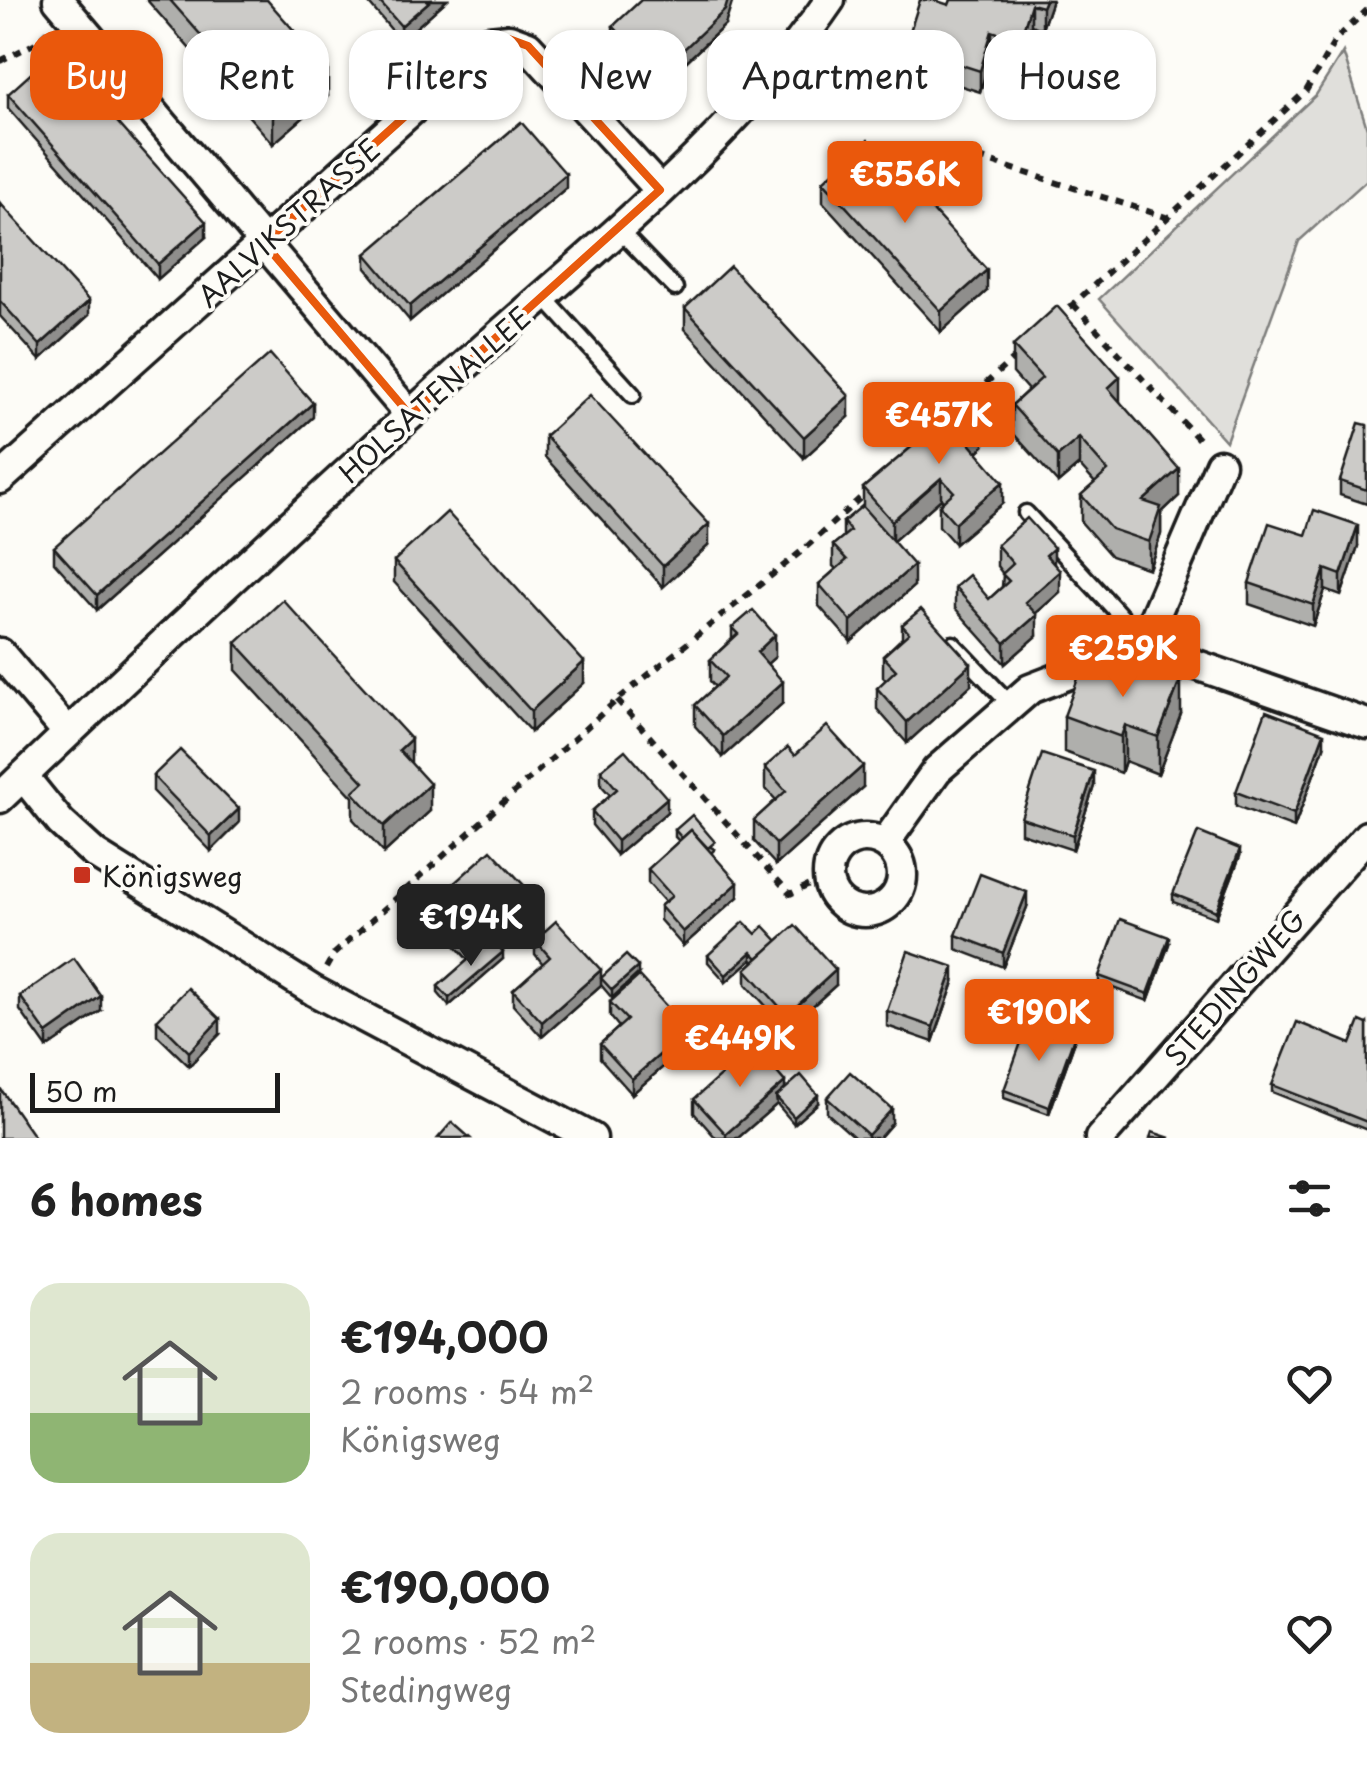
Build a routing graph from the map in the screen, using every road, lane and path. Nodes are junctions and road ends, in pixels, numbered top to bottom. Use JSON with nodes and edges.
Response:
{"nodes":[{"id":1,"x":58,"y":0,"type":"edge"},
{"id":2,"x":830,"y":0,"type":"edge"},
{"id":3,"x":1367,"y":10,"type":"edge"},
{"id":4,"x":962,"y":153,"type":"dead end"},
{"id":5,"x":660,"y":190,"type":"junction"},
{"id":6,"x":1166,"y":217,"type":"junction"},
{"id":7,"x":617,"y":229,"type":"junction"},
{"id":8,"x":264,"y":243,"type":"junction"},
{"id":9,"x":674,"y":288,"type":"dead end"},
{"id":10,"x":543,"y":296,"type":"junction"},
{"id":11,"x":1073,"y":304,"type":"junction"},
{"id":12,"x":1044,"y":330,"type":"edge"},
{"id":13,"x":1030,"y":343,"type":"edge"},
{"id":14,"x":633,"y":395,"type":"dead end"},
{"id":15,"x":959,"y":408,"type":"edge"},
{"id":16,"x":410,"y":415,"type":"junction"},
{"id":17,"x":1220,"y":464,"type":"joint"},
{"id":18,"x":0,"y":479,"type":"edge"},
{"id":19,"x":874,"y":485,"type":"edge"},
{"id":20,"x":1026,"y":512,"type":"dead end"},
{"id":21,"x":936,"y":627,"type":"edge"},
{"id":22,"x":1142,"y":646,"type":"junction"},
{"id":23,"x":0,"y":653,"type":"edge"},
{"id":24,"x":617,"y":700,"type":"junction"},
{"id":25,"x":1011,"y":705,"type":"junction"},
{"id":26,"x":1367,"y":724,"type":"edge"},
{"id":27,"x":67,"y":732,"type":"junction"},
{"id":28,"x":12,"y":778,"type":"edge"},
{"id":29,"x":0,"y":798,"type":"edge"},
{"id":30,"x":1367,"y":836,"type":"edge"},
{"id":31,"x":885,"y":843,"type":"junction"},
{"id":32,"x":828,"y":876,"type":"junction"},
{"id":33,"x":314,"y":991,"type":"junction"},
{"id":34,"x":592,"y":1138,"type":"edge"},
{"id":35,"x":1100,"y":1138,"type":"edge"}],
"edges":[{"from":1,"to":8,"type":"street"},
{"from":2,"to":5,"type":"street","name":"HOLSATENALLEE"},
{"from":3,"to":6,"type":"path"},
{"from":4,"to":6,"type":"path"},
{"from":5,"to":7,"type":"street","name":"HOLSATENALLEE"},
{"from":5,"to":8,"type":"street","name":"AALVIKSTRASSE"},
{"from":6,"to":11,"type":"path"},
{"from":7,"to":9,"type":"lane"},
{"from":7,"to":10,"type":"street","name":"HOLSATENALLEE"},
{"from":8,"to":16,"type":"street"},
{"from":8,"to":18,"type":"street","name":"AALVIKSTRASSE"},
{"from":10,"to":14,"type":"lane"},
{"from":10,"to":16,"type":"street","name":"HOLSATENALLEE"},
{"from":11,"to":12,"type":"path"},
{"from":11,"to":17,"type":"path"},
{"from":13,"to":15,"type":"path"},
{"from":16,"to":27,"type":"street","name":"HOLSATENALLEE"},
{"from":17,"to":22,"type":"street"},
{"from":19,"to":24,"type":"path"},
{"from":20,"to":22,"type":"lane"},
{"from":21,"to":25,"type":"lane"},
{"from":22,"to":25,"type":"street"},
{"from":22,"to":26,"type":"street"},
{"from":23,"to":27,"type":"street"},
{"from":24,"to":32,"type":"path"},
{"from":24,"to":33,"type":"path"},
{"from":25,"to":31,"type":"street"},
{"from":27,"to":28,"type":"street","name":"HOLSATENALLEE"},
{"from":28,"to":29,"type":"street","name":"HOLSATENALLEE"},
{"from":28,"to":33,"type":"street"},
{"from":30,"to":35,"type":"street","name":"STEDINGWEG"},
{"from":31,"to":32,"type":"street"},
{"from":31,"to":32,"type":"street"},
{"from":33,"to":34,"type":"street"}]}
